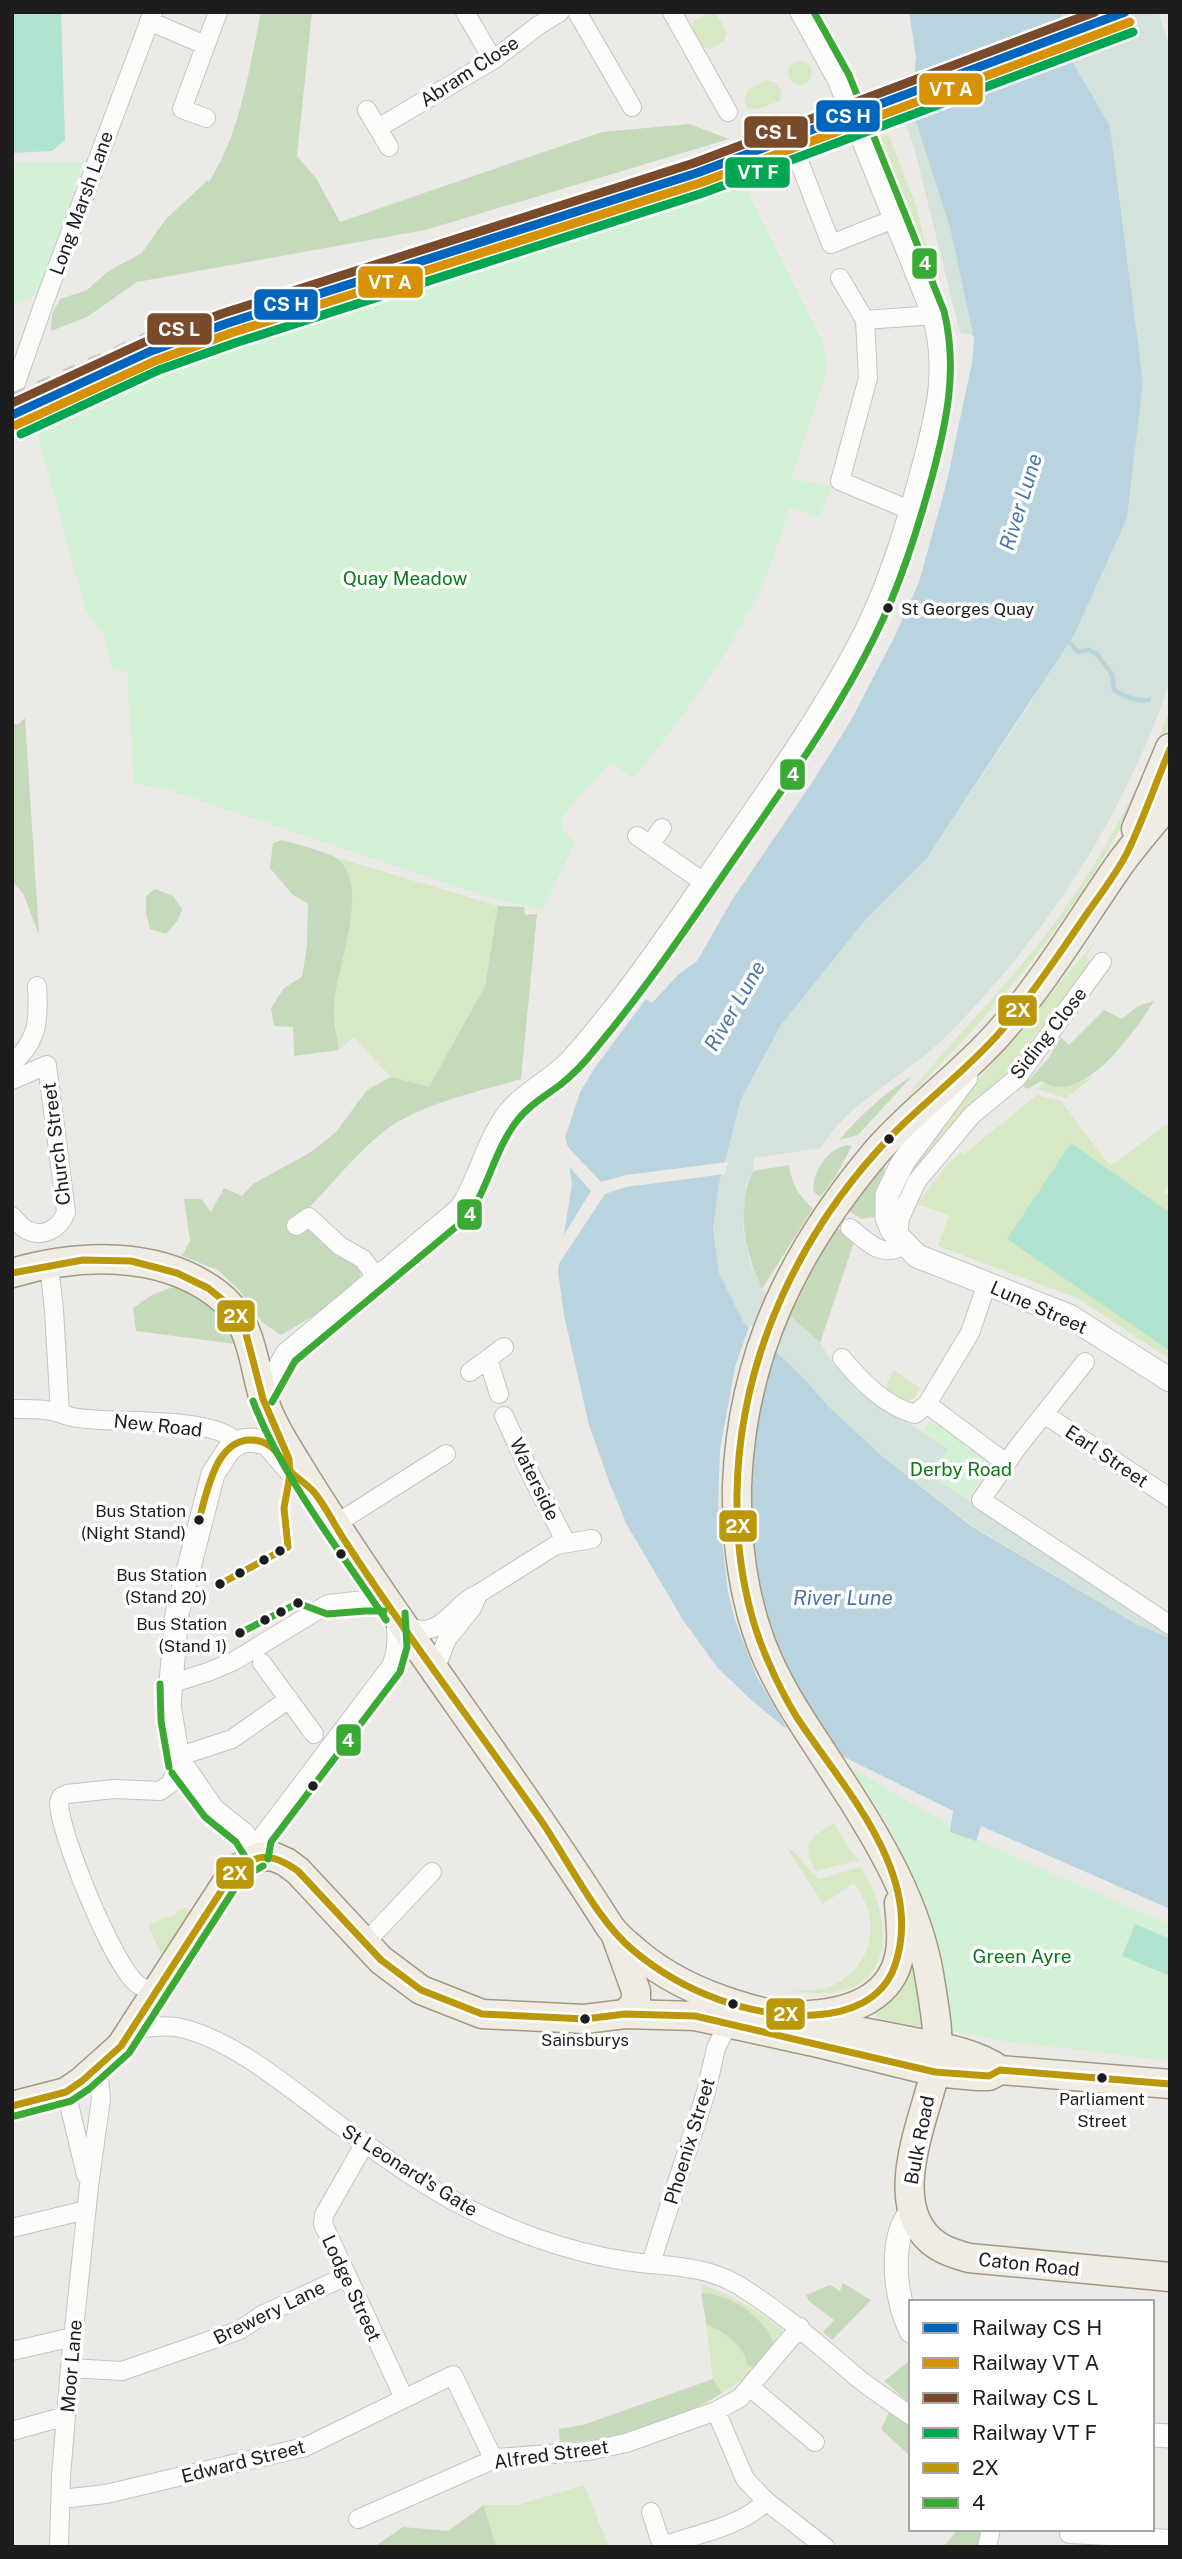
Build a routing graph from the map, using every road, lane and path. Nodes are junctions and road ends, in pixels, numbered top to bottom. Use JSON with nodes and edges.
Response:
{"nodes":[{"id":1,"x":218,"y":12,"type":"edge"},
{"id":2,"x":465,"y":12,"type":"edge"},
{"id":3,"x":560,"y":12,"type":"edge"},
{"id":4,"x":577,"y":12,"type":"edge"},
{"id":5,"x":672,"y":12,"type":"edge"},
{"id":6,"x":802,"y":12,"type":"edge"},
{"id":7,"x":151,"y":16,"type":"edge"},
{"id":8,"x":205,"y":45,"type":"junction"},
{"id":9,"x":494,"y":60,"type":"junction"},
{"id":10,"x":632,"y":107,"type":"dead end"},
{"id":11,"x":368,"y":110,"type":"dead end"},
{"id":12,"x":728,"y":112,"type":"dead end"},
{"id":13,"x":206,"y":118,"type":"dead end"},
{"id":14,"x":378,"y":128,"type":"junction"},
{"id":15,"x":858,"y":128,"type":"junction"},
{"id":16,"x":389,"y":147,"type":"dead end"},
{"id":17,"x":894,"y":219,"type":"junction"},
{"id":18,"x":841,"y":278,"type":"dead end"},
{"id":19,"x":934,"y":315,"type":"junction"},
{"id":20,"x":865,"y":320,"type":"junction"},
{"id":21,"x":12,"y":394,"type":"edge"},
{"id":22,"x":912,"y":511,"type":"junction"},
{"id":23,"x":1170,"y":748,"type":"edge"},
{"id":24,"x":1170,"y":802,"type":"edge"},
{"id":25,"x":662,"y":828,"type":"dead end"},
{"id":26,"x":1125,"y":858,"type":"junction"},
{"id":27,"x":705,"y":883,"type":"junction"},
{"id":28,"x":1102,"y":962,"type":"dead end"},
{"id":29,"x":37,"y":986,"type":"dead end"},
{"id":30,"x":1000,"y":1032,"type":"junction"},
{"id":31,"x":12,"y":1063,"type":"edge"},
{"id":32,"x":12,"y":1080,"type":"edge"},
{"id":33,"x":12,"y":1216,"type":"edge"},
{"id":34,"x":296,"y":1226,"type":"dead end"},
{"id":35,"x":850,"y":1228,"type":"dead end"},
{"id":36,"x":901,"y":1241,"type":"junction"},
{"id":37,"x":49,"y":1264,"type":"junction"},
{"id":38,"x":12,"y":1273,"type":"edge"},
{"id":39,"x":377,"y":1278,"type":"junction"},
{"id":40,"x":987,"y":1283,"type":"junction"},
{"id":41,"x":251,"y":1343,"type":"junction"},
{"id":42,"x":504,"y":1347,"type":"dead end"},
{"id":43,"x":287,"y":1354,"type":"junction"},
{"id":44,"x":842,"y":1358,"type":"dead end"},
{"id":45,"x":488,"y":1359,"type":"junction"},
{"id":46,"x":1085,"y":1362,"type":"dead end"},
{"id":47,"x":470,"y":1371,"type":"dead end"},
{"id":48,"x":1170,"y":1380,"type":"edge"},
{"id":49,"x":499,"y":1394,"type":"dead end"},
{"id":50,"x":263,"y":1397,"type":"junction"},
{"id":51,"x":927,"y":1404,"type":"junction"},
{"id":52,"x":12,"y":1409,"type":"edge"},
{"id":53,"x":60,"y":1413,"type":"junction"},
{"id":54,"x":1044,"y":1414,"type":"junction"},
{"id":55,"x":504,"y":1416,"type":"dead end"},
{"id":56,"x":237,"y":1443,"type":"junction"},
{"id":57,"x":446,"y":1454,"type":"dead end"},
{"id":58,"x":1006,"y":1463,"type":"junction"},
{"id":59,"x":314,"y":1492,"type":"junction"},
{"id":60,"x":1170,"y":1498,"type":"edge"},
{"id":61,"x":334,"y":1525,"type":"junction"},
{"id":62,"x":592,"y":1539,"type":"dead end"},
{"id":63,"x":566,"y":1542,"type":"junction"},
{"id":64,"x":478,"y":1594,"type":"junction"},
{"id":65,"x":394,"y":1613,"type":"junction"},
{"id":66,"x":1170,"y":1625,"type":"edge"},
{"id":67,"x":262,"y":1663,"type":"dead end"},
{"id":68,"x":434,"y":1672,"type":"junction"},
{"id":69,"x":170,"y":1684,"type":"junction"},
{"id":70,"x":289,"y":1699,"type":"junction"},
{"id":71,"x":314,"y":1734,"type":"dead end"},
{"id":72,"x":178,"y":1761,"type":"junction"},
{"id":73,"x":258,"y":1857,"type":"junction"},
{"id":74,"x":432,"y":1872,"type":"dead end"},
{"id":75,"x":897,"y":1883,"type":"junction"},
{"id":76,"x":616,"y":1936,"type":"junction"},
{"id":77,"x":365,"y":1943,"type":"junction"},
{"id":78,"x":153,"y":1996,"type":"junction"},
{"id":79,"x":625,"y":2014,"type":"junction"},
{"id":80,"x":789,"y":2016,"type":"junction"},
{"id":81,"x":735,"y":2024,"type":"junction"},
{"id":82,"x":177,"y":2027,"type":"junction"},
{"id":83,"x":134,"y":2029,"type":"junction"},
{"id":84,"x":936,"y":2059,"type":"junction"},
{"id":85,"x":98,"y":2067,"type":"junction"},
{"id":86,"x":1170,"y":2084,"type":"edge"},
{"id":87,"x":66,"y":2092,"type":"junction"},
{"id":88,"x":12,"y":2106,"type":"edge"},
{"id":89,"x":365,"y":2143,"type":"junction"},
{"id":90,"x":89,"y":2186,"type":"junction"},
{"id":91,"x":912,"y":2208,"type":"junction"},
{"id":92,"x":86,"y":2210,"type":"junction"},
{"id":93,"x":12,"y":2228,"type":"edge"},
{"id":94,"x":651,"y":2263,"type":"junction"},
{"id":95,"x":346,"y":2276,"type":"junction"},
{"id":96,"x":1170,"y":2277,"type":"edge"},
{"id":97,"x":909,"y":2324,"type":"edge"},
{"id":98,"x":800,"y":2328,"type":"junction"},
{"id":99,"x":73,"y":2337,"type":"junction"},
{"id":100,"x":12,"y":2351,"type":"edge"},
{"id":101,"x":70,"y":2368,"type":"junction"},
{"id":102,"x":750,"y":2387,"type":"junction"},
{"id":103,"x":404,"y":2398,"type":"junction"},
{"id":104,"x":716,"y":2411,"type":"junction"},
{"id":105,"x":909,"y":2415,"type":"edge"},
{"id":106,"x":66,"y":2416,"type":"junction"},
{"id":107,"x":12,"y":2431,"type":"edge"},
{"id":108,"x":814,"y":2442,"type":"dead end"},
{"id":109,"x":497,"y":2458,"type":"junction"},
{"id":110,"x":61,"y":2499,"type":"junction"},
{"id":111,"x":765,"y":2501,"type":"junction"},
{"id":112,"x":651,"y":2512,"type":"dead end"},
{"id":113,"x":358,"y":2519,"type":"dead end"},
{"id":114,"x":1069,"y":2534,"type":"dead end"},
{"id":115,"x":1170,"y":2539,"type":"edge"},
{"id":116,"x":1095,"y":2541,"type":"edge"},
{"id":117,"x":1145,"y":2542,"type":"edge"},
{"id":118,"x":663,"y":2546,"type":"edge"},
{"id":119,"x":59,"y":2547,"type":"edge"},
{"id":120,"x":825,"y":2547,"type":"edge"}],
"edges":[{"from":1,"to":8,"type":"street"},
{"from":2,"to":9,"type":"street"},
{"from":3,"to":9,"type":"street","name":"Abram Close"},
{"from":4,"to":10,"type":"street"},
{"from":5,"to":12,"type":"street"},
{"from":6,"to":15,"type":"street"},
{"from":7,"to":8,"type":"street"},
{"from":7,"to":21,"type":"street","name":"Long Marsh Lane"},
{"from":8,"to":13,"type":"street"},
{"from":9,"to":14,"type":"street","name":"Abram Close"},
{"from":11,"to":14,"type":"street"},
{"from":14,"to":16,"type":"street"},
{"from":15,"to":17,"type":"street"},
{"from":15,"to":17,"type":"street"},
{"from":17,"to":19,"type":"street"},
{"from":18,"to":20,"type":"street"},
{"from":19,"to":20,"type":"street"},
{"from":19,"to":22,"type":"street"},
{"from":20,"to":22,"type":"street"},
{"from":22,"to":27,"type":"street"},
{"from":23,"to":26,"type":"main road"},
{"from":24,"to":26,"type":"main road"},
{"from":25,"to":27,"type":"street"},
{"from":26,"to":30,"type":"main road","name":"Bulk Road"},
{"from":27,"to":39,"type":"street"},
{"from":28,"to":36,"type":"street","name":"Siding Close"},
{"from":29,"to":31,"type":"street"},
{"from":30,"to":36,"type":"street"},
{"from":30,"to":75,"type":"main road","name":"Bulk Road"},
{"from":32,"to":33,"type":"street","name":"Church Street"},
{"from":34,"to":39,"type":"street"},
{"from":35,"to":36,"type":"street"},
{"from":36,"to":40,"type":"street","name":"Lune Street"},
{"from":37,"to":38,"type":"main road"},
{"from":37,"to":41,"type":"main road"},
{"from":37,"to":53,"type":"street"},
{"from":39,"to":43,"type":"street"},
{"from":40,"to":48,"type":"street","name":"Lune Street"},
{"from":40,"to":51,"type":"street"},
{"from":41,"to":43,"type":"street"},
{"from":41,"to":50,"type":"main road"},
{"from":42,"to":45,"type":"street"},
{"from":43,"to":50,"type":"street"},
{"from":44,"to":51,"type":"street"},
{"from":45,"to":47,"type":"street"},
{"from":45,"to":49,"type":"street"},
{"from":46,"to":54,"type":"street"},
{"from":50,"to":59,"type":"main road"},
{"from":51,"to":58,"type":"street"},
{"from":52,"to":53,"type":"street","name":"New Road"},
{"from":53,"to":56,"type":"street","name":"New Road"},
{"from":54,"to":58,"type":"street"},
{"from":54,"to":60,"type":"street","name":"Earl Street"},
{"from":55,"to":63,"type":"street","name":"Waterside"},
{"from":56,"to":59,"type":"street","name":"New Road"},
{"from":56,"to":69,"type":"street"},
{"from":57,"to":61,"type":"street"},
{"from":58,"to":66,"type":"street"},
{"from":59,"to":61,"type":"main road"},
{"from":61,"to":65,"type":"main road"},
{"from":62,"to":63,"type":"street"},
{"from":63,"to":64,"type":"street"},
{"from":64,"to":65,"type":"street"},
{"from":64,"to":68,"type":"street"},
{"from":65,"to":68,"type":"main road"},
{"from":65,"to":69,"type":"street"},
{"from":65,"to":73,"type":"street"},
{"from":67,"to":70,"type":"street"},
{"from":68,"to":76,"type":"main road"},
{"from":69,"to":72,"type":"street"},
{"from":70,"to":71,"type":"street"},
{"from":70,"to":72,"type":"street"},
{"from":72,"to":73,"type":"street"},
{"from":72,"to":78,"type":"street","name":"St Leonard's Gate"},
{"from":73,"to":77,"type":"main road"},
{"from":73,"to":78,"type":"main road"},
{"from":74,"to":77,"type":"street"},
{"from":75,"to":80,"type":"main road"},
{"from":75,"to":84,"type":"main road","name":"Bulk Road"},
{"from":76,"to":79,"type":"main road"},
{"from":76,"to":80,"type":"main road"},
{"from":77,"to":79,"type":"main road"},
{"from":78,"to":82,"type":"street","name":"St Leonard's Gate"},
{"from":78,"to":83,"type":"main road"},
{"from":79,"to":81,"type":"main road"},
{"from":80,"to":84,"type":"main road"},
{"from":81,"to":84,"type":"main road"},
{"from":81,"to":94,"type":"street","name":"Phoenix Street"},
{"from":82,"to":83,"type":"street","name":"St Leonard's Gate"},
{"from":82,"to":89,"type":"street","name":"St Leonard's Gate"},
{"from":83,"to":85,"type":"main road"},
{"from":84,"to":86,"type":"main road"},
{"from":84,"to":91,"type":"main road","name":"Bulk Road"},
{"from":85,"to":87,"type":"main road"},
{"from":85,"to":90,"type":"street","name":"Moor Lane"},
{"from":87,"to":88,"type":"main road"},
{"from":87,"to":90,"type":"street","name":"Moor Lane"},
{"from":89,"to":94,"type":"street","name":"St Leonard's Gate"},
{"from":89,"to":95,"type":"street","name":"Lodge Street"},
{"from":90,"to":92,"type":"street","name":"Moor Lane"},
{"from":91,"to":96,"type":"main road","name":"Caton Road"},
{"from":91,"to":97,"type":"street","name":"Bulk Road"},
{"from":92,"to":93,"type":"street"},
{"from":92,"to":99,"type":"street","name":"Moor Lane"},
{"from":94,"to":98,"type":"street","name":"St Leonard's Gate"},
{"from":95,"to":101,"type":"street","name":"Brewery Lane"},
{"from":95,"to":103,"type":"street","name":"Lodge Street"},
{"from":98,"to":102,"type":"street","name":"Alfred Street"},
{"from":98,"to":105,"type":"street","name":"St Leonard's Gate"},
{"from":99,"to":100,"type":"street"},
{"from":99,"to":101,"type":"street","name":"Moor Lane"},
{"from":101,"to":106,"type":"street","name":"Moor Lane"},
{"from":102,"to":104,"type":"street","name":"Alfred Street"},
{"from":102,"to":108,"type":"street"},
{"from":103,"to":109,"type":"street","name":"Edward Street"},
{"from":103,"to":110,"type":"street","name":"Edward Street"},
{"from":104,"to":109,"type":"street","name":"Alfred Street"},
{"from":104,"to":111,"type":"street"},
{"from":106,"to":107,"type":"street"},
{"from":106,"to":110,"type":"street","name":"Moor Lane"},
{"from":109,"to":113,"type":"street","name":"Alfred Street"},
{"from":110,"to":119,"type":"street","name":"Moor Lane"},
{"from":111,"to":118,"type":"street"},
{"from":111,"to":120,"type":"street"},
{"from":112,"to":118,"type":"street"},
{"from":114,"to":116,"type":"street"},
{"from":115,"to":117,"type":"street"},
{"from":116,"to":117,"type":"street"}]}
